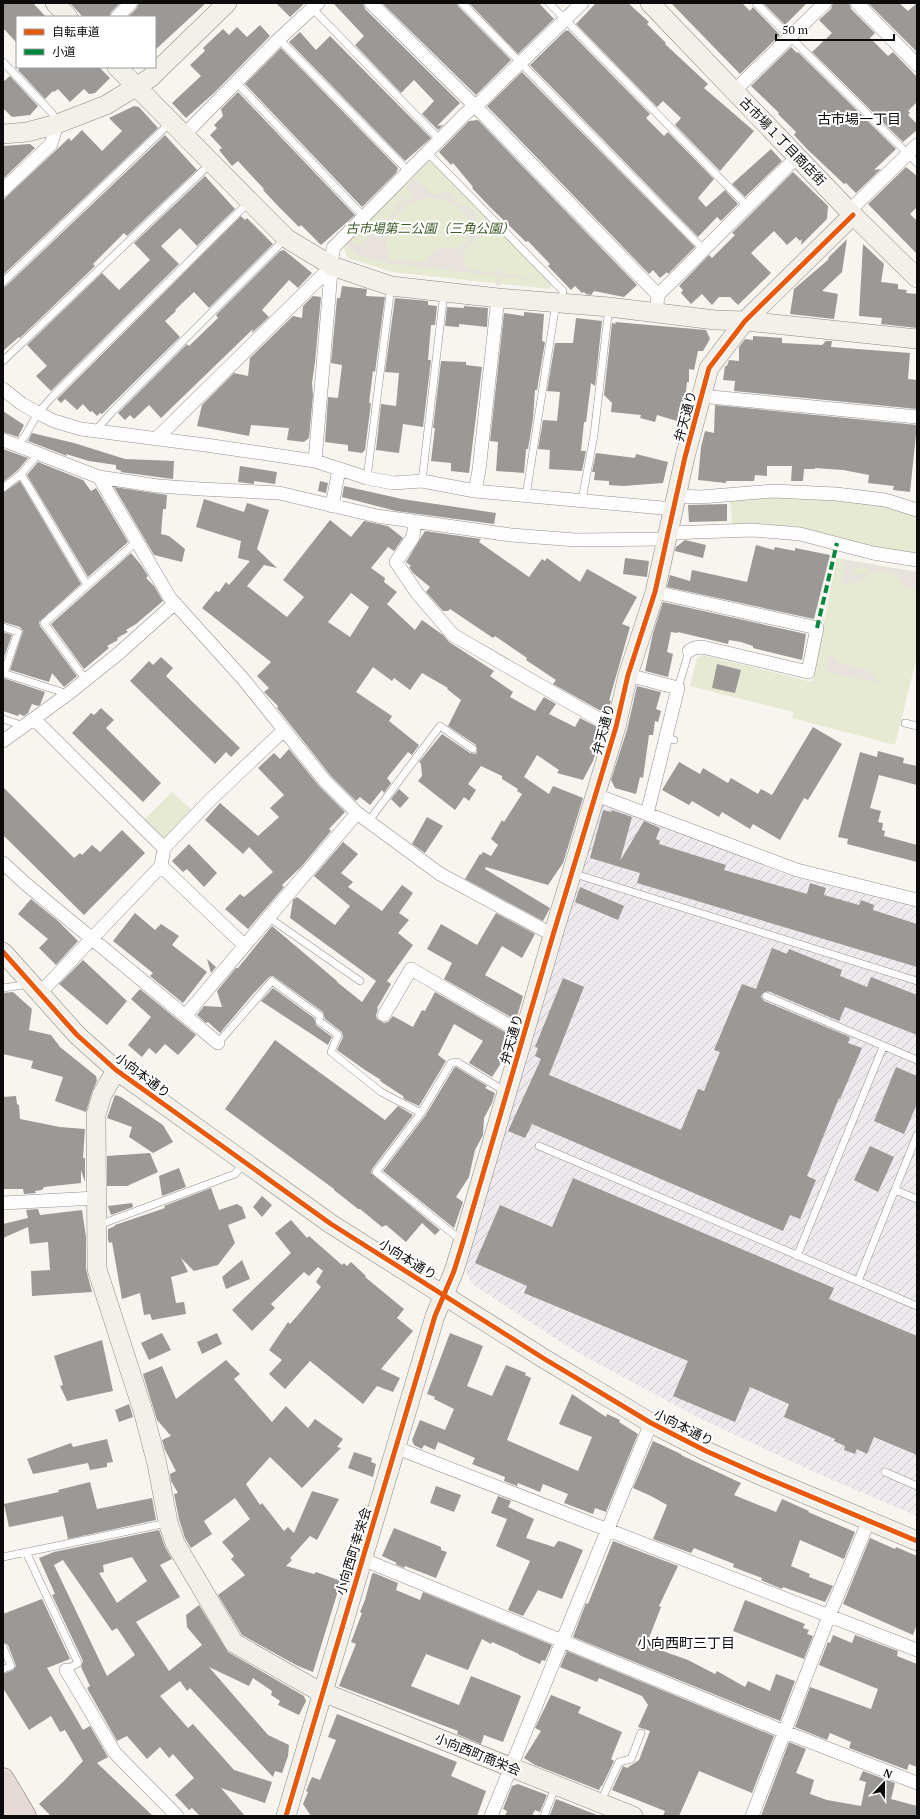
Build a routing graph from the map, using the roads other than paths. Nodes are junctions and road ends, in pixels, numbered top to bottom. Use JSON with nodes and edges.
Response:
{"nodes":[{"id":1,"x":55,"y":3,"type":"edge"},
{"id":2,"x":131,"y":3,"type":"edge"},
{"id":3,"x":227,"y":3,"type":"edge"},
{"id":4,"x":371,"y":3,"type":"edge"},
{"id":5,"x":462,"y":3,"type":"edge"},
{"id":6,"x":549,"y":3,"type":"edge"},
{"id":7,"x":582,"y":3,"type":"edge"},
{"id":8,"x":650,"y":3,"type":"edge"},
{"id":9,"x":756,"y":3,"type":"edge"},
{"id":10,"x":825,"y":3,"type":"edge"},
{"id":11,"x":857,"y":3,"type":"edge"},
{"id":12,"x":315,"y":6,"type":"edge"},
{"id":13,"x":67,"y":16,"type":"edge"},
{"id":14,"x":118,"y":16,"type":"edge"},
{"id":15,"x":565,"y":20,"type":"junction"},
{"id":16,"x":790,"y":38,"type":"junction"},
{"id":17,"x":279,"y":39,"type":"junction"},
{"id":18,"x":3,"y":62,"type":"edge"},
{"id":19,"x":521,"y":63,"type":"junction"},
{"id":20,"x":917,"y":65,"type":"edge"},
{"id":21,"x":118,"y":68,"type":"edge"},
{"id":22,"x":236,"y":82,"type":"junction"},
{"id":23,"x":136,"y":87,"type":"junction"},
{"id":24,"x":734,"y":91,"type":"junction"},
{"id":25,"x":474,"y":105,"type":"junction"},
{"id":26,"x":57,"y":124,"type":"junction"},
{"id":27,"x":178,"y":128,"type":"junction"},
{"id":28,"x":3,"y":134,"type":"edge"},
{"id":29,"x":440,"y":140,"type":"junction"},
{"id":30,"x":428,"y":152,"type":"junction"},
{"id":31,"x":914,"y":154,"type":"edge"},
{"id":32,"x":797,"y":157,"type":"junction"},
{"id":33,"x":211,"y":162,"type":"junction"},
{"id":34,"x":408,"y":171,"type":"junction"},
{"id":35,"x":3,"y":190,"type":"edge"},
{"id":36,"x":250,"y":202,"type":"junction"},
{"id":37,"x":747,"y":206,"type":"junction"},
{"id":38,"x":851,"y":213,"type":"junction"},
{"id":39,"x":363,"y":216,"type":"junction"},
{"id":40,"x":286,"y":238,"type":"junction"},
{"id":41,"x":703,"y":249,"type":"junction"},
{"id":42,"x":332,"y":266,"type":"junction"},
{"id":43,"x":917,"y":278,"type":"edge"},
{"id":44,"x":3,"y":282,"type":"edge"},
{"id":45,"x":391,"y":286,"type":"junction"},
{"id":46,"x":444,"y":292,"type":"junction"},
{"id":47,"x":498,"y":298,"type":"junction"},
{"id":48,"x":559,"y":303,"type":"junction"},
{"id":49,"x":657,"y":304,"type":"junction"},
{"id":50,"x":609,"y":307,"type":"junction"},
{"id":51,"x":745,"y":321,"type":"junction"},
{"id":52,"x":917,"y":339,"type":"edge"},
{"id":53,"x":3,"y":360,"type":"edge"},
{"id":54,"x":3,"y":389,"type":"edge"},
{"id":55,"x":701,"y":396,"type":"junction"},
{"id":56,"x":38,"y":413,"type":"junction"},
{"id":57,"x":917,"y":417,"type":"edge"},
{"id":58,"x":96,"y":431,"type":"junction"},
{"id":59,"x":156,"y":439,"type":"junction"},
{"id":60,"x":3,"y":440,"type":"edge"},
{"id":61,"x":17,"y":446,"type":"junction"},
{"id":62,"x":38,"y":454,"type":"junction"},
{"id":63,"x":315,"y":461,"type":"junction"},
{"id":64,"x":339,"y":469,"type":"junction"},
{"id":65,"x":21,"y":474,"type":"junction"},
{"id":66,"x":98,"y":477,"type":"junction"},
{"id":67,"x":368,"y":478,"type":"junction"},
{"id":68,"x":422,"y":481,"type":"junction"},
{"id":69,"x":3,"y":488,"type":"edge"},
{"id":70,"x":475,"y":491,"type":"junction"},
{"id":71,"x":526,"y":496,"type":"junction"},
{"id":72,"x":582,"y":500,"type":"junction"},
{"id":73,"x":675,"y":503,"type":"junction"},
{"id":74,"x":332,"y":506,"type":"junction"},
{"id":75,"x":917,"y":510,"type":"edge"},
{"id":76,"x":415,"y":522,"type":"junction"},
{"id":77,"x":667,"y":536,"type":"junction"},
{"id":78,"x":136,"y":542,"type":"junction"},
{"id":79,"x":917,"y":560,"type":"edge"},
{"id":80,"x":87,"y":585,"type":"junction"},
{"id":81,"x":654,"y":592,"type":"junction"},
{"id":82,"x":174,"y":604,"type":"junction"},
{"id":83,"x":3,"y":627,"type":"edge"},
{"id":84,"x":689,"y":651,"type":"joint"},
{"id":85,"x":3,"y":673,"type":"edge"},
{"id":86,"x":628,"y":675,"type":"junction"},
{"id":87,"x":86,"y":680,"type":"junction"},
{"id":88,"x":678,"y":688,"type":"junction"},
{"id":89,"x":68,"y":694,"type":"junction"},
{"id":90,"x":3,"y":719,"type":"edge"},
{"id":91,"x":29,"y":722,"type":"junction"},
{"id":92,"x":905,"y":723,"type":"dead end"},
{"id":93,"x":917,"y":726,"type":"edge"},
{"id":94,"x":616,"y":727,"type":"junction"},
{"id":95,"x":284,"y":730,"type":"junction"},
{"id":96,"x":3,"y":741,"type":"edge"},
{"id":97,"x":472,"y":749,"type":"dead end"},
{"id":98,"x":596,"y":795,"type":"junction"},
{"id":99,"x":357,"y":814,"type":"junction"},
{"id":100,"x":646,"y":814,"type":"junction"},
{"id":101,"x":368,"y":822,"type":"junction"},
{"id":102,"x":164,"y":848,"type":"junction"},
{"id":103,"x":3,"y":863,"type":"edge"},
{"id":104,"x":161,"y":866,"type":"junction"},
{"id":105,"x":572,"y":873,"type":"junction"},
{"id":106,"x":917,"y":900,"type":"edge"},
{"id":107,"x":268,"y":917,"type":"junction"},
{"id":108,"x":553,"y":935,"type":"junction"},
{"id":109,"x":93,"y":940,"type":"junction"},
{"id":110,"x":244,"y":945,"type":"junction"},
{"id":111,"x":3,"y":952,"type":"edge"},
{"id":112,"x":360,"y":981,"type":"dead end"},
{"id":113,"x":917,"y":981,"type":"edge"},
{"id":114,"x":3,"y":988,"type":"edge"},
{"id":115,"x":36,"y":988,"type":"junction"},
{"id":116,"x":766,"y":996,"type":"dead end"},
{"id":117,"x":186,"y":1015,"type":"junction"},
{"id":118,"x":384,"y":1015,"type":"dead end"},
{"id":119,"x":524,"y":1034,"type":"junction"},
{"id":120,"x":218,"y":1043,"type":"joint"},
{"id":121,"x":883,"y":1047,"type":"junction"},
{"id":122,"x":917,"y":1060,"type":"edge"},
{"id":123,"x":116,"y":1070,"type":"junction"},
{"id":124,"x":507,"y":1092,"type":"junction"},
{"id":125,"x":421,"y":1113,"type":"junction"},
{"id":126,"x":917,"y":1134,"type":"edge"},
{"id":127,"x":539,"y":1146,"type":"dead end"},
{"id":128,"x":244,"y":1163,"type":"junction"},
{"id":129,"x":895,"y":1190,"type":"junction"},
{"id":130,"x":96,"y":1198,"type":"junction"},
{"id":131,"x":917,"y":1199,"type":"edge"},
{"id":132,"x":3,"y":1203,"type":"edge"},
{"id":133,"x":96,"y":1226,"type":"junction"},
{"id":134,"x":463,"y":1242,"type":"junction"},
{"id":135,"x":797,"y":1256,"type":"junction"},
{"id":136,"x":858,"y":1282,"type":"junction"},
{"id":137,"x":444,"y":1294,"type":"junction"},
{"id":138,"x":917,"y":1306,"type":"edge"},
{"id":139,"x":651,"y":1423,"type":"junction"},
{"id":140,"x":397,"y":1448,"type":"junction"},
{"id":141,"x":885,"y":1472,"type":"dead end"},
{"id":142,"x":917,"y":1486,"type":"edge"},
{"id":143,"x":869,"y":1520,"type":"junction"},
{"id":144,"x":168,"y":1522,"type":"junction"},
{"id":145,"x":607,"y":1529,"type":"junction"},
{"id":146,"x":917,"y":1541,"type":"edge"},
{"id":147,"x":26,"y":1552,"type":"junction"},
{"id":148,"x":3,"y":1558,"type":"edge"},
{"id":149,"x":362,"y":1559,"type":"junction"},
{"id":150,"x":829,"y":1616,"type":"junction"},
{"id":151,"x":561,"y":1641,"type":"junction"},
{"id":152,"x":3,"y":1647,"type":"edge"},
{"id":153,"x":917,"y":1650,"type":"edge"},
{"id":154,"x":3,"y":1669,"type":"edge"},
{"id":155,"x":66,"y":1670,"type":"joint"},
{"id":156,"x":324,"y":1692,"type":"junction"},
{"id":157,"x":785,"y":1732,"type":"junction"},
{"id":158,"x":641,"y":1733,"type":"dead end"},
{"id":159,"x":511,"y":1767,"type":"junction"},
{"id":160,"x":3,"y":1779,"type":"edge"},
{"id":161,"x":917,"y":1783,"type":"edge"},
{"id":162,"x":556,"y":1785,"type":"junction"},
{"id":163,"x":600,"y":1803,"type":"junction"},
{"id":164,"x":291,"y":1813,"type":"edge"},
{"id":165,"x":25,"y":1816,"type":"edge"},
{"id":166,"x":177,"y":1816,"type":"edge"},
{"id":167,"x":490,"y":1816,"type":"edge"},
{"id":168,"x":544,"y":1816,"type":"edge"},
{"id":169,"x":633,"y":1816,"type":"edge"},
{"id":170,"x":752,"y":1816,"type":"edge"}],
"edges":[{"from":1,"to":13,"type":"street"},
{"from":2,"to":14,"type":"street"},
{"from":3,"to":23,"type":"street"},
{"from":4,"to":25,"type":"street"},
{"from":5,"to":19,"type":"lane"},
{"from":6,"to":15,"type":"lane"},
{"from":7,"to":15,"type":"street"},
{"from":8,"to":24,"type":"street","name":"古市場１丁目商店街"},
{"from":9,"to":16,"type":"lane"},
{"from":10,"to":16,"type":"street"},
{"from":11,"to":20,"type":"street"},
{"from":12,"to":17,"type":"street"},
{"from":12,"to":29,"type":"lane"},
{"from":15,"to":19,"type":"street"},
{"from":15,"to":37,"type":"lane"},
{"from":16,"to":24,"type":"street"},
{"from":16,"to":31,"type":"lane"},
{"from":17,"to":22,"type":"street"},
{"from":17,"to":34,"type":"lane"},
{"from":18,"to":26,"type":"lane"},
{"from":19,"to":25,"type":"street"},
{"from":19,"to":41,"type":"lane"},
{"from":21,"to":23,"type":"street"},
{"from":22,"to":27,"type":"street"},
{"from":22,"to":39,"type":"lane"},
{"from":23,"to":26,"type":"street"},
{"from":23,"to":27,"type":"street"},
{"from":24,"to":32,"type":"street","name":"古市場１丁目商店街"},
{"from":25,"to":29,"type":"street"},
{"from":25,"to":49,"type":"street"},
{"from":26,"to":28,"type":"street"},
{"from":26,"to":35,"type":"street"},
{"from":27,"to":33,"type":"street"},
{"from":27,"to":44,"type":"lane"},
{"from":29,"to":30,"type":"street"},
{"from":30,"to":34,"type":"street"},
{"from":30,"to":48,"type":"lane"},
{"from":31,"to":38,"type":"street"},
{"from":32,"to":37,"type":"street"},
{"from":32,"to":38,"type":"street","name":"古市場１丁目商店街"},
{"from":33,"to":36,"type":"street"},
{"from":33,"to":53,"type":"lane"},
{"from":34,"to":39,"type":"street"},
{"from":36,"to":40,"type":"street"},
{"from":36,"to":56,"type":"lane"},
{"from":37,"to":41,"type":"street"},
{"from":38,"to":43,"type":"street","name":"古市場１丁目商店街"},
{"from":38,"to":51,"type":"street","name":"弁天通り"},
{"from":39,"to":42,"type":"street"},
{"from":40,"to":42,"type":"street"},
{"from":40,"to":58,"type":"lane"},
{"from":41,"to":49,"type":"street"},
{"from":42,"to":45,"type":"street"},
{"from":42,"to":59,"type":"street"},
{"from":42,"to":63,"type":"street"},
{"from":45,"to":46,"type":"street"},
{"from":45,"to":67,"type":"lane"},
{"from":46,"to":47,"type":"street"},
{"from":46,"to":68,"type":"lane"},
{"from":47,"to":48,"type":"street"},
{"from":47,"to":70,"type":"street"},
{"from":48,"to":50,"type":"street"},
{"from":48,"to":71,"type":"lane"},
{"from":49,"to":50,"type":"street"},
{"from":49,"to":51,"type":"street"},
{"from":50,"to":72,"type":"lane"},
{"from":51,"to":52,"type":"street"},
{"from":51,"to":55,"type":"street","name":"弁天通り"},
{"from":54,"to":56,"type":"street"},
{"from":55,"to":57,"type":"street"},
{"from":55,"to":73,"type":"street","name":"弁天通り"},
{"from":56,"to":58,"type":"street"},
{"from":56,"to":61,"type":"lane"},
{"from":58,"to":59,"type":"street"},
{"from":59,"to":63,"type":"street"},
{"from":60,"to":61,"type":"street"},
{"from":61,"to":62,"type":"street"},
{"from":62,"to":65,"type":"lane"},
{"from":62,"to":66,"type":"street"},
{"from":63,"to":64,"type":"street"},
{"from":64,"to":67,"type":"street"},
{"from":64,"to":74,"type":"street"},
{"from":65,"to":69,"type":"lane"},
{"from":65,"to":80,"type":"lane"},
{"from":66,"to":74,"type":"street"},
{"from":66,"to":78,"type":"street"},
{"from":67,"to":68,"type":"street"},
{"from":68,"to":70,"type":"street"},
{"from":70,"to":71,"type":"street"},
{"from":71,"to":72,"type":"street"},
{"from":72,"to":73,"type":"street"},
{"from":73,"to":75,"type":"street"},
{"from":73,"to":77,"type":"street","name":"弁天通り"},
{"from":74,"to":76,"type":"street"},
{"from":76,"to":77,"type":"street"},
{"from":76,"to":94,"type":"street"},
{"from":77,"to":79,"type":"street"},
{"from":77,"to":81,"type":"street","name":"弁天通り"},
{"from":78,"to":80,"type":"lane"},
{"from":78,"to":82,"type":"street"},
{"from":80,"to":87,"type":"lane"},
{"from":81,"to":84,"type":"street"},
{"from":81,"to":86,"type":"street","name":"弁天通り"},
{"from":82,"to":87,"type":"street"},
{"from":82,"to":95,"type":"street"},
{"from":83,"to":85,"type":"lane"},
{"from":84,"to":88,"type":"lane"},
{"from":85,"to":89,"type":"lane"},
{"from":86,"to":88,"type":"street"},
{"from":86,"to":94,"type":"street","name":"弁天通り"},
{"from":87,"to":89,"type":"street"},
{"from":88,"to":100,"type":"street"},
{"from":89,"to":91,"type":"street"},
{"from":90,"to":91,"type":"lane"},
{"from":91,"to":96,"type":"street"},
{"from":91,"to":102,"type":"street"},
{"from":92,"to":93,"type":"lane"},
{"from":94,"to":98,"type":"street","name":"弁天通り"},
{"from":95,"to":99,"type":"street"},
{"from":95,"to":102,"type":"street"},
{"from":97,"to":101,"type":"lane"},
{"from":98,"to":100,"type":"street"},
{"from":98,"to":105,"type":"street","name":"弁天通り"},
{"from":99,"to":101,"type":"street"},
{"from":99,"to":107,"type":"street"},
{"from":100,"to":106,"type":"street"},
{"from":101,"to":108,"type":"street"},
{"from":102,"to":104,"type":"street"},
{"from":103,"to":109,"type":"street"},
{"from":104,"to":109,"type":"street"},
{"from":104,"to":110,"type":"street"},
{"from":105,"to":108,"type":"street","name":"弁天通り"},
{"from":105,"to":113,"type":"lane"},
{"from":107,"to":110,"type":"street"},
{"from":107,"to":112,"type":"lane"},
{"from":108,"to":119,"type":"street","name":"弁天通り"},
{"from":109,"to":115,"type":"street"},
{"from":109,"to":117,"type":"street"},
{"from":110,"to":117,"type":"street"},
{"from":111,"to":115,"type":"street","name":"小向本通り"},
{"from":114,"to":115,"type":"lane"},
{"from":115,"to":123,"type":"street","name":"小向本通り"},
{"from":116,"to":121,"type":"lane"},
{"from":117,"to":120,"type":"street"},
{"from":118,"to":119,"type":"street"},
{"from":119,"to":124,"type":"street","name":"弁天通り"},
{"from":120,"to":125,"type":"lane"},
{"from":121,"to":122,"type":"lane"},
{"from":121,"to":135,"type":"lane"},
{"from":123,"to":128,"type":"street","name":"小向本通り"},
{"from":123,"to":130,"type":"street","name":"小向西町商栄会"},
{"from":124,"to":125,"type":"lane"},
{"from":124,"to":134,"type":"street","name":"弁天通り"},
{"from":125,"to":134,"type":"lane"},
{"from":126,"to":129,"type":"lane"},
{"from":127,"to":135,"type":"lane"},
{"from":128,"to":133,"type":"lane"},
{"from":128,"to":137,"type":"street","name":"小向本通り"},
{"from":129,"to":131,"type":"lane"},
{"from":129,"to":136,"type":"lane"},
{"from":130,"to":132,"type":"street"},
{"from":130,"to":133,"type":"street","name":"小向西町商栄会"},
{"from":133,"to":144,"type":"street","name":"小向西町商栄会"},
{"from":134,"to":137,"type":"street","name":"弁天通り"},
{"from":135,"to":136,"type":"lane"},
{"from":136,"to":138,"type":"lane"},
{"from":137,"to":139,"type":"street","name":"小向本通り"},
{"from":137,"to":140,"type":"street","name":"小向西町幸栄会"},
{"from":139,"to":143,"type":"street","name":"小向本通り"},
{"from":139,"to":145,"type":"street"},
{"from":140,"to":145,"type":"street"},
{"from":140,"to":149,"type":"street","name":"小向西町幸栄会"},
{"from":141,"to":142,"type":"lane"},
{"from":143,"to":146,"type":"street","name":"小向本通り"},
{"from":143,"to":150,"type":"street"},
{"from":144,"to":147,"type":"lane"},
{"from":144,"to":156,"type":"street","name":"小向西町商栄会"},
{"from":145,"to":150,"type":"street"},
{"from":145,"to":151,"type":"street"},
{"from":147,"to":148,"type":"lane"},
{"from":147,"to":155,"type":"lane"},
{"from":149,"to":151,"type":"street"},
{"from":149,"to":156,"type":"street","name":"小向西町幸栄会"},
{"from":150,"to":153,"type":"street"},
{"from":150,"to":157,"type":"street"},
{"from":151,"to":157,"type":"street"},
{"from":151,"to":159,"type":"street"},
{"from":152,"to":154,"type":"lane"},
{"from":155,"to":166,"type":"street"},
{"from":156,"to":159,"type":"street","name":"小向西町商栄会"},
{"from":156,"to":164,"type":"street","name":"小向西町幸栄会"},
{"from":157,"to":161,"type":"street"},
{"from":157,"to":170,"type":"street"},
{"from":158,"to":163,"type":"lane"},
{"from":159,"to":162,"type":"street","name":"小向西町商栄会"},
{"from":159,"to":167,"type":"street"},
{"from":160,"to":165,"type":"highway"},
{"from":162,"to":163,"type":"street","name":"小向西町商栄会"},
{"from":162,"to":168,"type":"lane"},
{"from":163,"to":169,"type":"street","name":"小向西町商栄会"}]}
